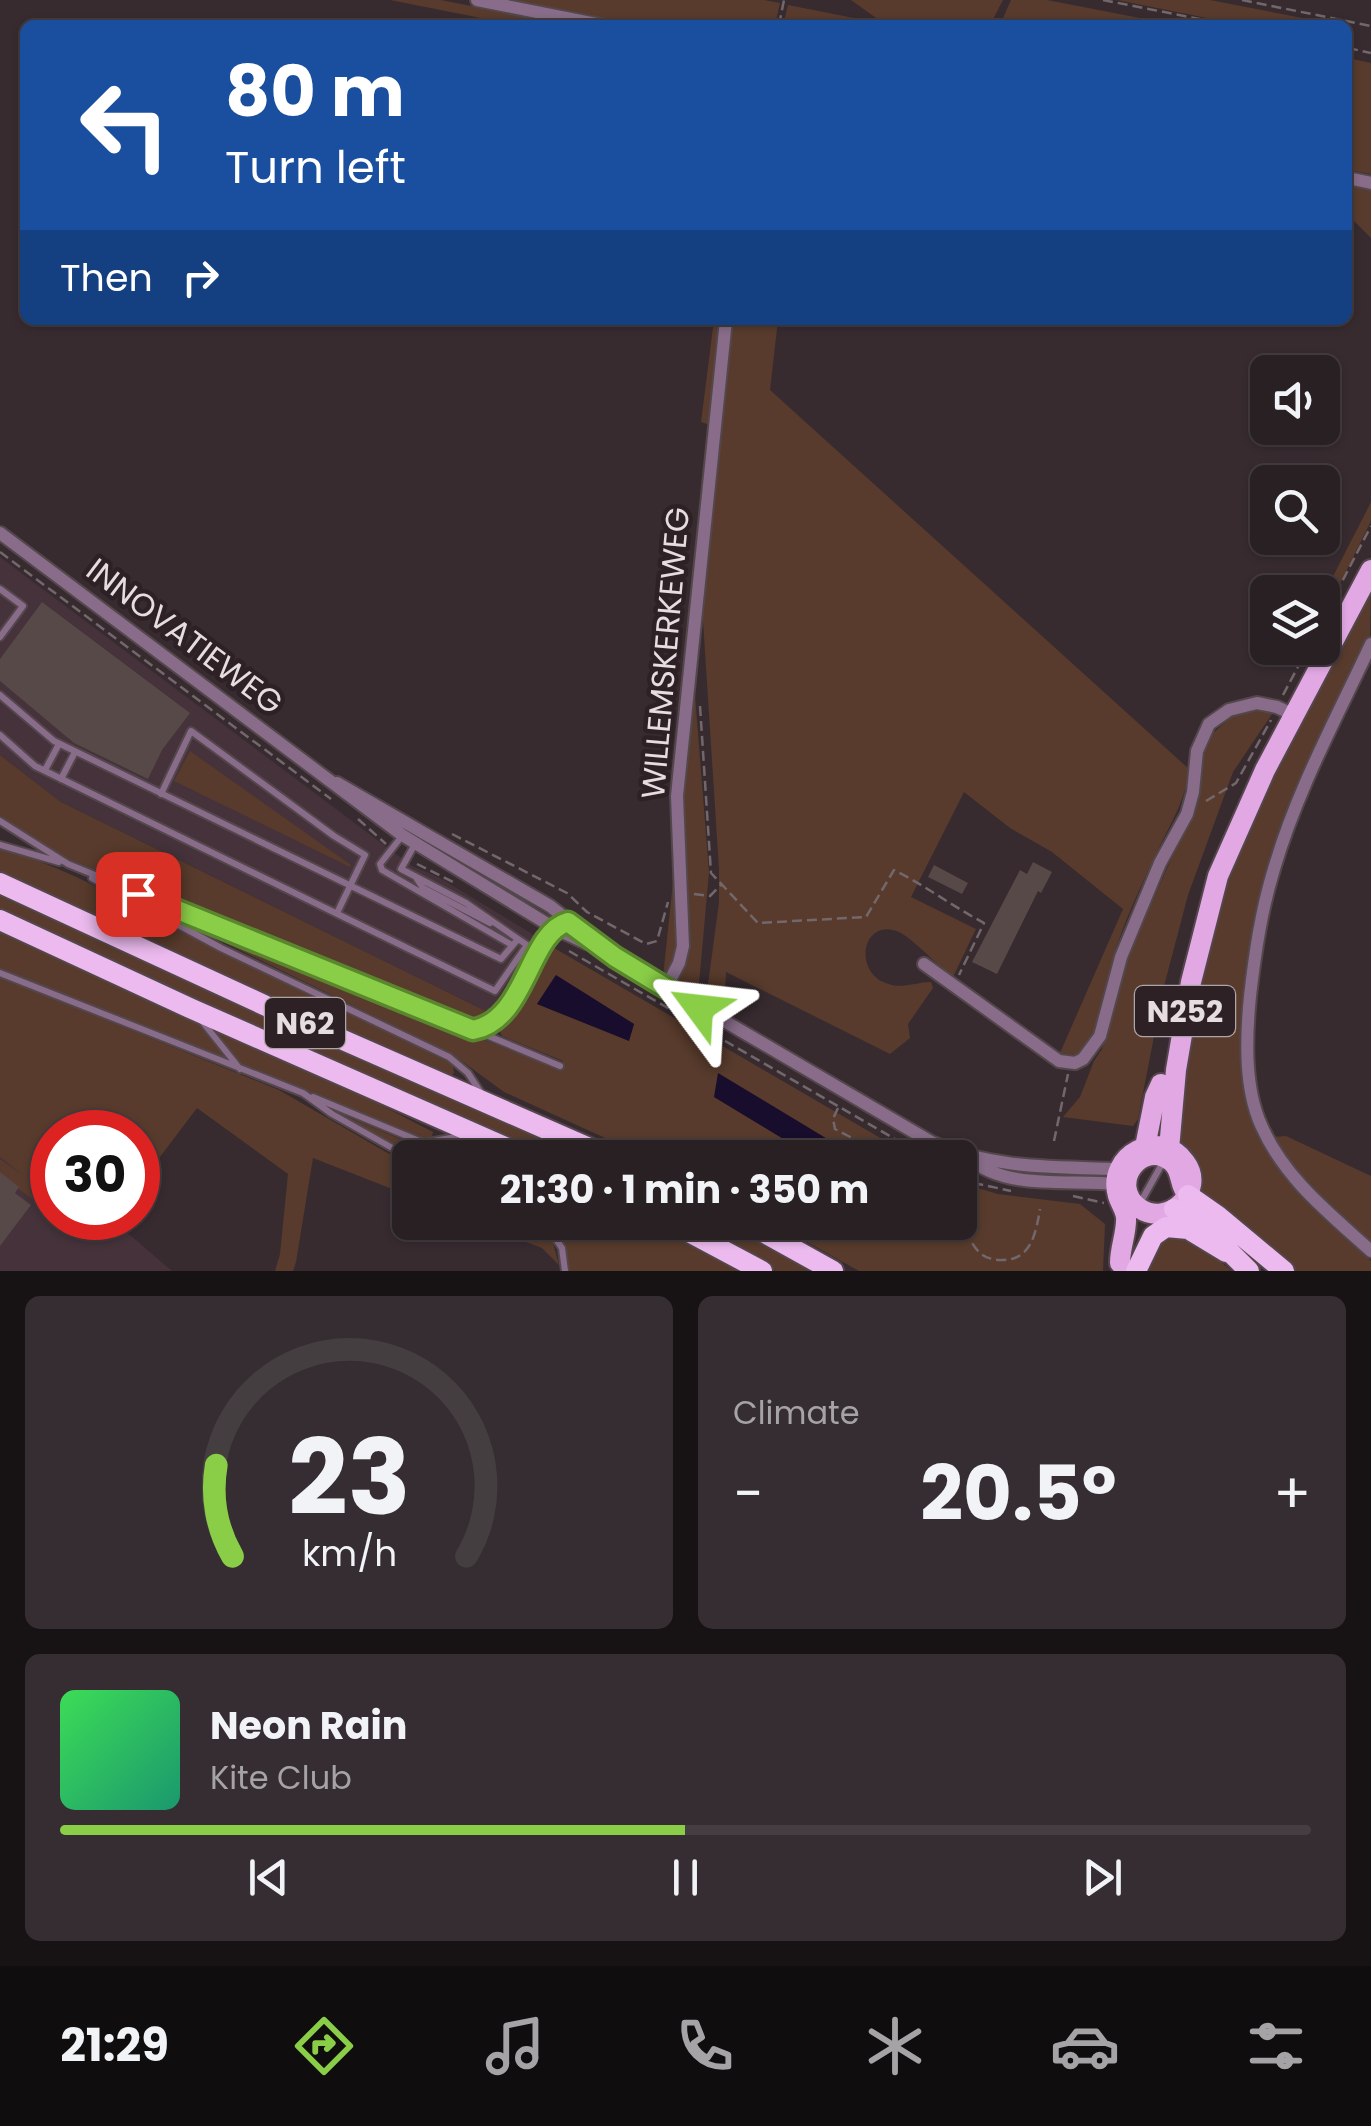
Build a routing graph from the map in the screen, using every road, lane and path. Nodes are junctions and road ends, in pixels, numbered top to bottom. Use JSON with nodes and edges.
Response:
{"nodes":[{"id":1,"x":477,"y":0,"type":"edge"},
{"id":2,"x":1103,"y":0,"type":"edge"},
{"id":3,"x":1242,"y":0,"type":"edge"},
{"id":4,"x":576,"y":20,"type":"edge"},
{"id":5,"x":1205,"y":20,"type":"edge"},
{"id":6,"x":1341,"y":20,"type":"edge"},
{"id":7,"x":725,"y":325,"type":"edge"},
{"id":8,"x":1371,"y":526,"type":"edge"},
{"id":9,"x":0,"y":532,"type":"edge"},
{"id":10,"x":1371,"y":570,"type":"edge"},
{"id":11,"x":1340,"y":585,"type":"edge"},
{"id":12,"x":0,"y":589,"type":"edge"},
{"id":13,"x":0,"y":637,"type":"edge"},
{"id":14,"x":1371,"y":644,"type":"edge"},
{"id":15,"x":1302,"y":665,"type":"edge"},
{"id":16,"x":0,"y":695,"type":"edge"},
{"id":17,"x":699,"y":696,"type":"dead end"},
{"id":18,"x":1285,"y":711,"type":"junction"},
{"id":19,"x":0,"y":735,"type":"edge"},
{"id":20,"x":60,"y":744,"type":"junction"},
{"id":21,"x":76,"y":752,"type":"junction"},
{"id":22,"x":45,"y":770,"type":"junction"},
{"id":23,"x":61,"y":778,"type":"junction"},
{"id":24,"x":161,"y":794,"type":"junction"},
{"id":25,"x":1187,"y":814,"type":"junction"},
{"id":26,"x":0,"y":821,"type":"edge"},
{"id":27,"x":451,"y":833,"type":"dead end"},
{"id":28,"x":413,"y":835,"type":"junction"},
{"id":29,"x":0,"y":844,"type":"edge"},
{"id":30,"x":68,"y":864,"type":"junction"},
{"id":31,"x":1218,"y":876,"type":"junction"},
{"id":32,"x":416,"y":878,"type":"junction"},
{"id":33,"x":0,"y":883,"type":"edge"},
{"id":34,"x":722,"y":884,"type":"junction"},
{"id":35,"x":350,"y":886,"type":"junction"},
{"id":36,"x":412,"y":888,"type":"junction"},
{"id":37,"x":423,"y":888,"type":"junction"},
{"id":38,"x":680,"y":892,"type":"junction"},
{"id":39,"x":337,"y":914,"type":"junction"},
{"id":40,"x":0,"y":920,"type":"edge"},
{"id":41,"x":482,"y":922,"type":"junction"},
{"id":42,"x":568,"y":922,"type":"junction"},
{"id":43,"x":496,"y":924,"type":"junction"},
{"id":44,"x":554,"y":928,"type":"junction"},
{"id":45,"x":490,"y":932,"type":"junction"},
{"id":46,"x":516,"y":942,"type":"junction"},
{"id":47,"x":615,"y":957,"type":"junction"},
{"id":48,"x":924,"y":964,"type":"dead end"},
{"id":49,"x":0,"y":973,"type":"edge"},
{"id":50,"x":954,"y":985,"type":"junction"},
{"id":51,"x":666,"y":988,"type":"junction"},
{"id":52,"x":658,"y":1002,"type":"dead end"},
{"id":53,"x":192,"y":1009,"type":"junction"},
{"id":54,"x":473,"y":1030,"type":"junction"},
{"id":55,"x":1074,"y":1064,"type":"junction"},
{"id":56,"x":560,"y":1066,"type":"dead end"},
{"id":57,"x":240,"y":1070,"type":"junction"},
{"id":58,"x":303,"y":1093,"type":"junction"},
{"id":59,"x":487,"y":1102,"type":"junction"},
{"id":60,"x":839,"y":1106,"type":"junction"},
{"id":61,"x":474,"y":1133,"type":"junction"},
{"id":62,"x":490,"y":1140,"type":"edge"},
{"id":63,"x":572,"y":1140,"type":"edge"},
{"id":64,"x":856,"y":1140,"type":"edge"},
{"id":65,"x":897,"y":1140,"type":"edge"},
{"id":66,"x":927,"y":1140,"type":"edge"},
{"id":67,"x":1054,"y":1141,"type":"dead end"},
{"id":68,"x":392,"y":1148,"type":"edge"},
{"id":69,"x":1157,"y":1151,"type":"junction"},
{"id":70,"x":977,"y":1159,"type":"edge"},
{"id":71,"x":977,"y":1165,"type":"edge"},
{"id":72,"x":1145,"y":1195,"type":"junction"},
{"id":73,"x":1040,"y":1209,"type":"dead end"},
{"id":74,"x":556,"y":1240,"type":"edge"},
{"id":75,"x":704,"y":1240,"type":"edge"},
{"id":76,"x":777,"y":1240,"type":"edge"},
{"id":77,"x":972,"y":1240,"type":"edge"},
{"id":78,"x":1371,"y":1250,"type":"edge"},
{"id":79,"x":1226,"y":1252,"type":"junction"},
{"id":80,"x":1126,"y":1269,"type":"edge"},
{"id":81,"x":564,"y":1271,"type":"edge"},
{"id":82,"x":762,"y":1271,"type":"edge"},
{"id":83,"x":832,"y":1271,"type":"edge"},
{"id":84,"x":1249,"y":1271,"type":"edge"},
{"id":85,"x":1284,"y":1271,"type":"edge"}],
"edges":[{"from":1,"to":4,"type":"street"},
{"from":2,"to":5,"type":"path"},
{"from":3,"to":6,"type":"path"},
{"from":7,"to":38,"type":"street","name":"WILLEMSKERKEWEG"},
{"from":8,"to":11,"type":"path"},
{"from":9,"to":28,"type":"street","name":"INNOVATIEWEG"},
{"from":10,"to":18,"type":"main road","number":"N252"},
{"from":12,"to":13,"type":"lane"},
{"from":14,"to":78,"type":"street"},
{"from":15,"to":18,"type":"path"},
{"from":16,"to":20,"type":"lane"},
{"from":17,"to":34,"type":"path"},
{"from":18,"to":25,"type":"path"},
{"from":18,"to":25,"type":"street"},
{"from":18,"to":31,"type":"main road","number":"N252"},
{"from":19,"to":22,"type":"lane"},
{"from":20,"to":21,"type":"lane"},
{"from":20,"to":22,"type":"lane"},
{"from":21,"to":23,"type":"lane"},
{"from":21,"to":24,"type":"lane"},
{"from":22,"to":23,"type":"lane"},
{"from":23,"to":39,"type":"lane"},
{"from":24,"to":35,"type":"lane"},
{"from":24,"to":35,"type":"lane"},
{"from":25,"to":55,"type":"street"},
{"from":26,"to":30,"type":"lane"},
{"from":27,"to":38,"type":"path"},
{"from":28,"to":32,"type":"lane"},
{"from":28,"to":36,"type":"lane"},
{"from":28,"to":42,"type":"street","name":"INNOVATIEWEG"},
{"from":28,"to":44,"type":"street","name":"INNOVATIEWEG"},
{"from":29,"to":30,"type":"lane"},
{"from":30,"to":54,"type":"lane"},
{"from":30,"to":59,"type":"lane"},
{"from":31,"to":69,"type":"main road","number":"N252"},
{"from":31,"to":69,"type":"main road","number":"N252"},
{"from":32,"to":37,"type":"lane"},
{"from":32,"to":43,"type":"lane"},
{"from":33,"to":59,"type":"highway","number":"N62"},
{"from":34,"to":38,"type":"path"},
{"from":34,"to":50,"type":"path"},
{"from":35,"to":39,"type":"lane"},
{"from":35,"to":46,"type":"lane"},
{"from":36,"to":37,"type":"lane"},
{"from":36,"to":45,"type":"lane"},
{"from":37,"to":41,"type":"lane"},
{"from":38,"to":51,"type":"street","name":"WILLEMSKERKEWEG"},
{"from":39,"to":46,"type":"lane"},
{"from":40,"to":53,"type":"highway","number":"N62"},
{"from":41,"to":43,"type":"lane"},
{"from":41,"to":45,"type":"lane"},
{"from":42,"to":44,"type":"lane"},
{"from":42,"to":47,"type":"street","name":"INNOVATIEWEG"},
{"from":43,"to":46,"type":"lane"},
{"from":44,"to":47,"type":"street","name":"INNOVATIEWEG"},
{"from":44,"to":54,"type":"lane"},
{"from":45,"to":46,"type":"lane"},
{"from":47,"to":51,"type":"street","name":"INNOVATIEWEG"},
{"from":48,"to":50,"type":"street"},
{"from":49,"to":57,"type":"lane"},
{"from":50,"to":55,"type":"street"},
{"from":51,"to":66,"type":"street","name":"INNOVATIEWEG"},
{"from":52,"to":60,"type":"path"},
{"from":53,"to":57,"type":"lane"},
{"from":53,"to":61,"type":"highway","number":"N62"},
{"from":54,"to":56,"type":"lane"},
{"from":55,"to":67,"type":"path"},
{"from":57,"to":58,"type":"lane"},
{"from":58,"to":61,"type":"lane"},
{"from":58,"to":68,"type":"lane"},
{"from":59,"to":63,"type":"highway","number":"N62"},
{"from":60,"to":64,"type":"path"},
{"from":60,"to":65,"type":"path"},
{"from":61,"to":62,"type":"highway","number":"N62"},
{"from":69,"to":72,"type":"main road","number":"N252"},
{"from":69,"to":72,"type":"main road"},
{"from":70,"to":72,"type":"street","name":"INNOVATIEWEG"},
{"from":71,"to":72,"type":"street","name":"INNOVATIEWEG"},
{"from":72,"to":79,"type":"highway"},
{"from":72,"to":80,"type":"main road","number":"N252"},
{"from":72,"to":85,"type":"highway"},
{"from":73,"to":77,"type":"path"},
{"from":74,"to":81,"type":"lane"},
{"from":75,"to":82,"type":"highway"},
{"from":76,"to":83,"type":"highway"},
{"from":79,"to":80,"type":"highway"},
{"from":79,"to":84,"type":"highway"}]}
